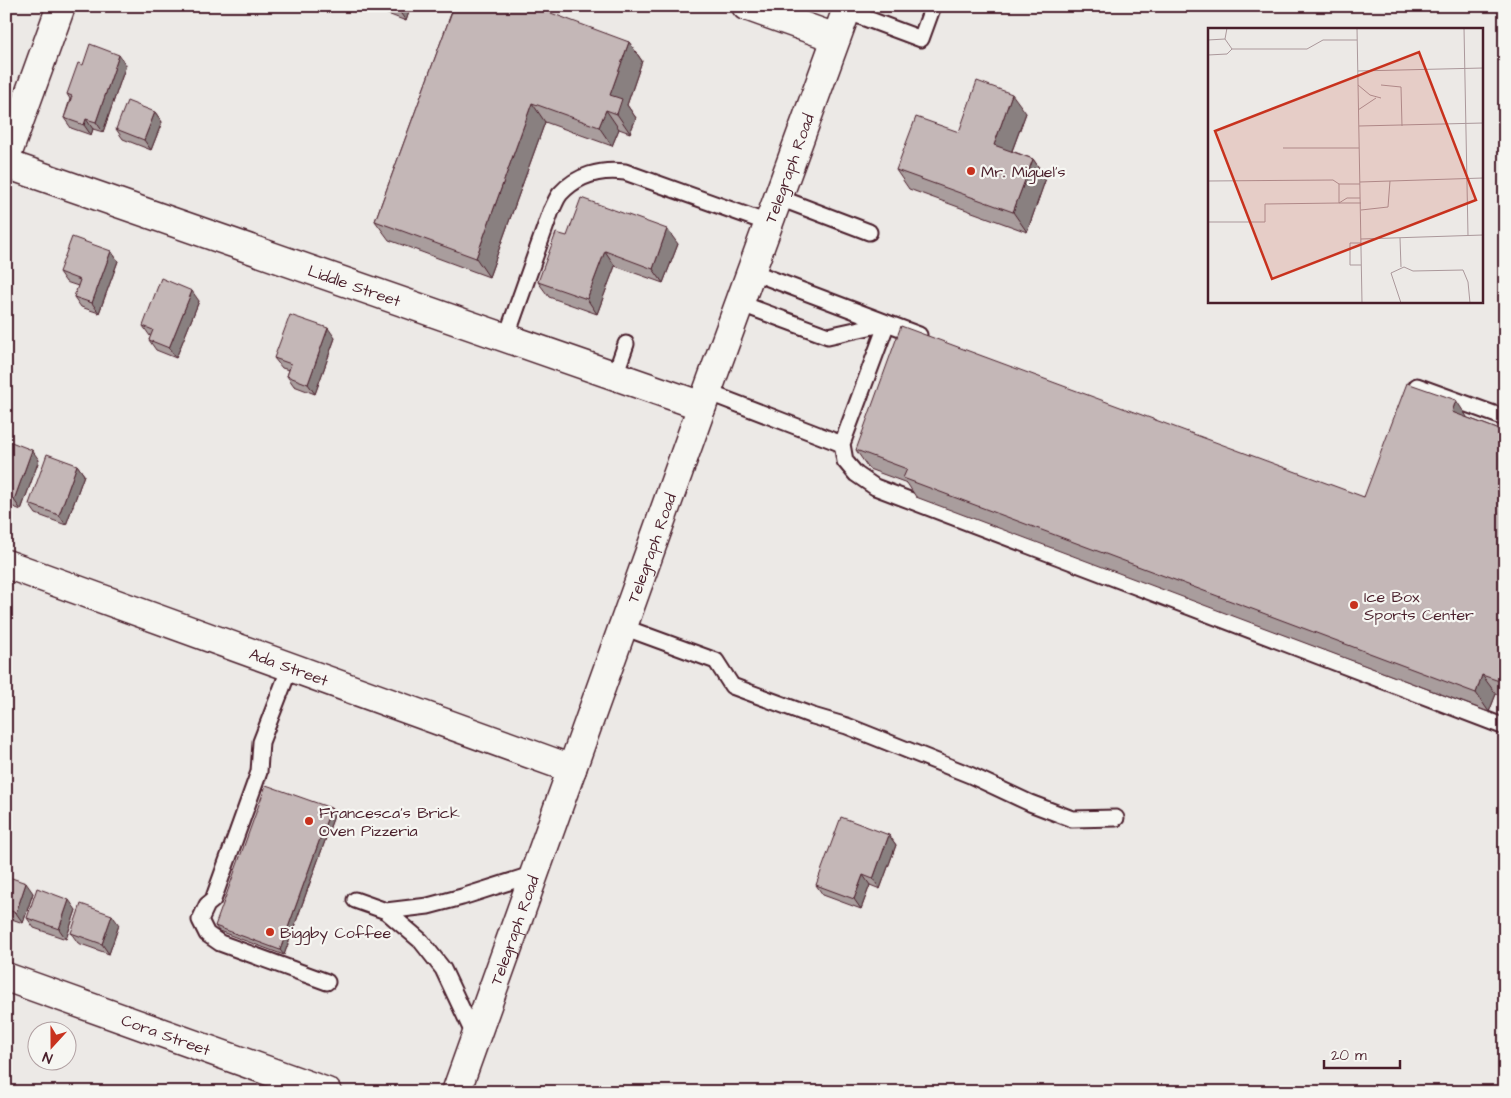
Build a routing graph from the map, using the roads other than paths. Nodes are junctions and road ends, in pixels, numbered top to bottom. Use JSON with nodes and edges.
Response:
{"nodes":[{"id":1,"x":61,"y":6,"type":"edge"},
{"id":2,"x":746,"y":6,"type":"edge"},
{"id":3,"x":933,"y":6,"type":"edge"},
{"id":4,"x":847,"y":9,"type":"edge"},
{"id":5,"x":836,"y":38,"type":"junction"},
{"id":6,"x":6,"y":158,"type":"edge"},
{"id":7,"x":6,"y":164,"type":"edge"},
{"id":8,"x":777,"y":197,"type":"junction"},
{"id":9,"x":768,"y":223,"type":"junction"},
{"id":10,"x":868,"y":232,"type":"dead end"},
{"id":11,"x":750,"y":271,"type":"junction"},
{"id":12,"x":739,"y":303,"type":"junction"},
{"id":13,"x":887,"y":323,"type":"junction"},
{"id":14,"x":506,"y":338,"type":"junction"},
{"id":15,"x":934,"y":340,"type":"edge"},
{"id":16,"x":626,"y":344,"type":"dead end"},
{"id":17,"x":615,"y":375,"type":"junction"},
{"id":18,"x":704,"y":399,"type":"junction"},
{"id":19,"x":1505,"y":418,"type":"edge"},
{"id":20,"x":1403,"y":422,"type":"edge"},
{"id":21,"x":842,"y":444,"type":"junction"},
{"id":22,"x":6,"y":564,"type":"edge"},
{"id":23,"x":623,"y":627,"type":"junction"},
{"id":24,"x":290,"y":666,"type":"junction"},
{"id":25,"x":1505,"y":727,"type":"edge"},
{"id":26,"x":572,"y":769,"type":"junction"},
{"id":27,"x":1116,"y":818,"type":"dead end"},
{"id":28,"x":534,"y":874,"type":"junction"},
{"id":29,"x":355,"y":900,"type":"dead end"},
{"id":30,"x":386,"y":911,"type":"junction"},
{"id":31,"x":6,"y":977,"type":"edge"},
{"id":32,"x":327,"y":982,"type":"dead end"},
{"id":33,"x":475,"y":1037,"type":"junction"},
{"id":34,"x":326,"y":1092,"type":"edge"},
{"id":35,"x":456,"y":1092,"type":"edge"}],
"edges":[{"from":1,"to":6,"type":"street"},
{"from":2,"to":5,"type":"street"},
{"from":3,"to":4,"type":"lane"},
{"from":4,"to":5,"type":"street","name":"Telegraph Road"},
{"from":5,"to":8,"type":"street","name":"Telegraph Road"},
{"from":7,"to":14,"type":"street","name":"Liddle Street"},
{"from":8,"to":9,"type":"street","name":"Telegraph Road"},
{"from":8,"to":10,"type":"lane"},
{"from":9,"to":11,"type":"street","name":"Telegraph Road"},
{"from":9,"to":14,"type":"lane"},
{"from":11,"to":12,"type":"street","name":"Telegraph Road"},
{"from":11,"to":13,"type":"lane"},
{"from":12,"to":13,"type":"lane"},
{"from":12,"to":18,"type":"street","name":"Telegraph Road"},
{"from":13,"to":15,"type":"lane"},
{"from":13,"to":21,"type":"lane"},
{"from":14,"to":17,"type":"street","name":"Liddle Street"},
{"from":16,"to":17,"type":"lane"},
{"from":17,"to":18,"type":"street","name":"Liddle Street"},
{"from":18,"to":21,"type":"lane"},
{"from":18,"to":23,"type":"street","name":"Telegraph Road"},
{"from":19,"to":20,"type":"lane"},
{"from":21,"to":25,"type":"lane"},
{"from":22,"to":24,"type":"street","name":"Ada Street"},
{"from":23,"to":26,"type":"street","name":"Telegraph Road"},
{"from":23,"to":27,"type":"lane"},
{"from":24,"to":26,"type":"street","name":"Ada Street"},
{"from":24,"to":32,"type":"lane"},
{"from":26,"to":28,"type":"street","name":"Telegraph Road"},
{"from":28,"to":30,"type":"lane"},
{"from":28,"to":33,"type":"street","name":"Telegraph Road"},
{"from":29,"to":30,"type":"lane"},
{"from":30,"to":33,"type":"lane"},
{"from":31,"to":34,"type":"street","name":"Cora Street"},
{"from":33,"to":35,"type":"street","name":"Telegraph Road"}]}
